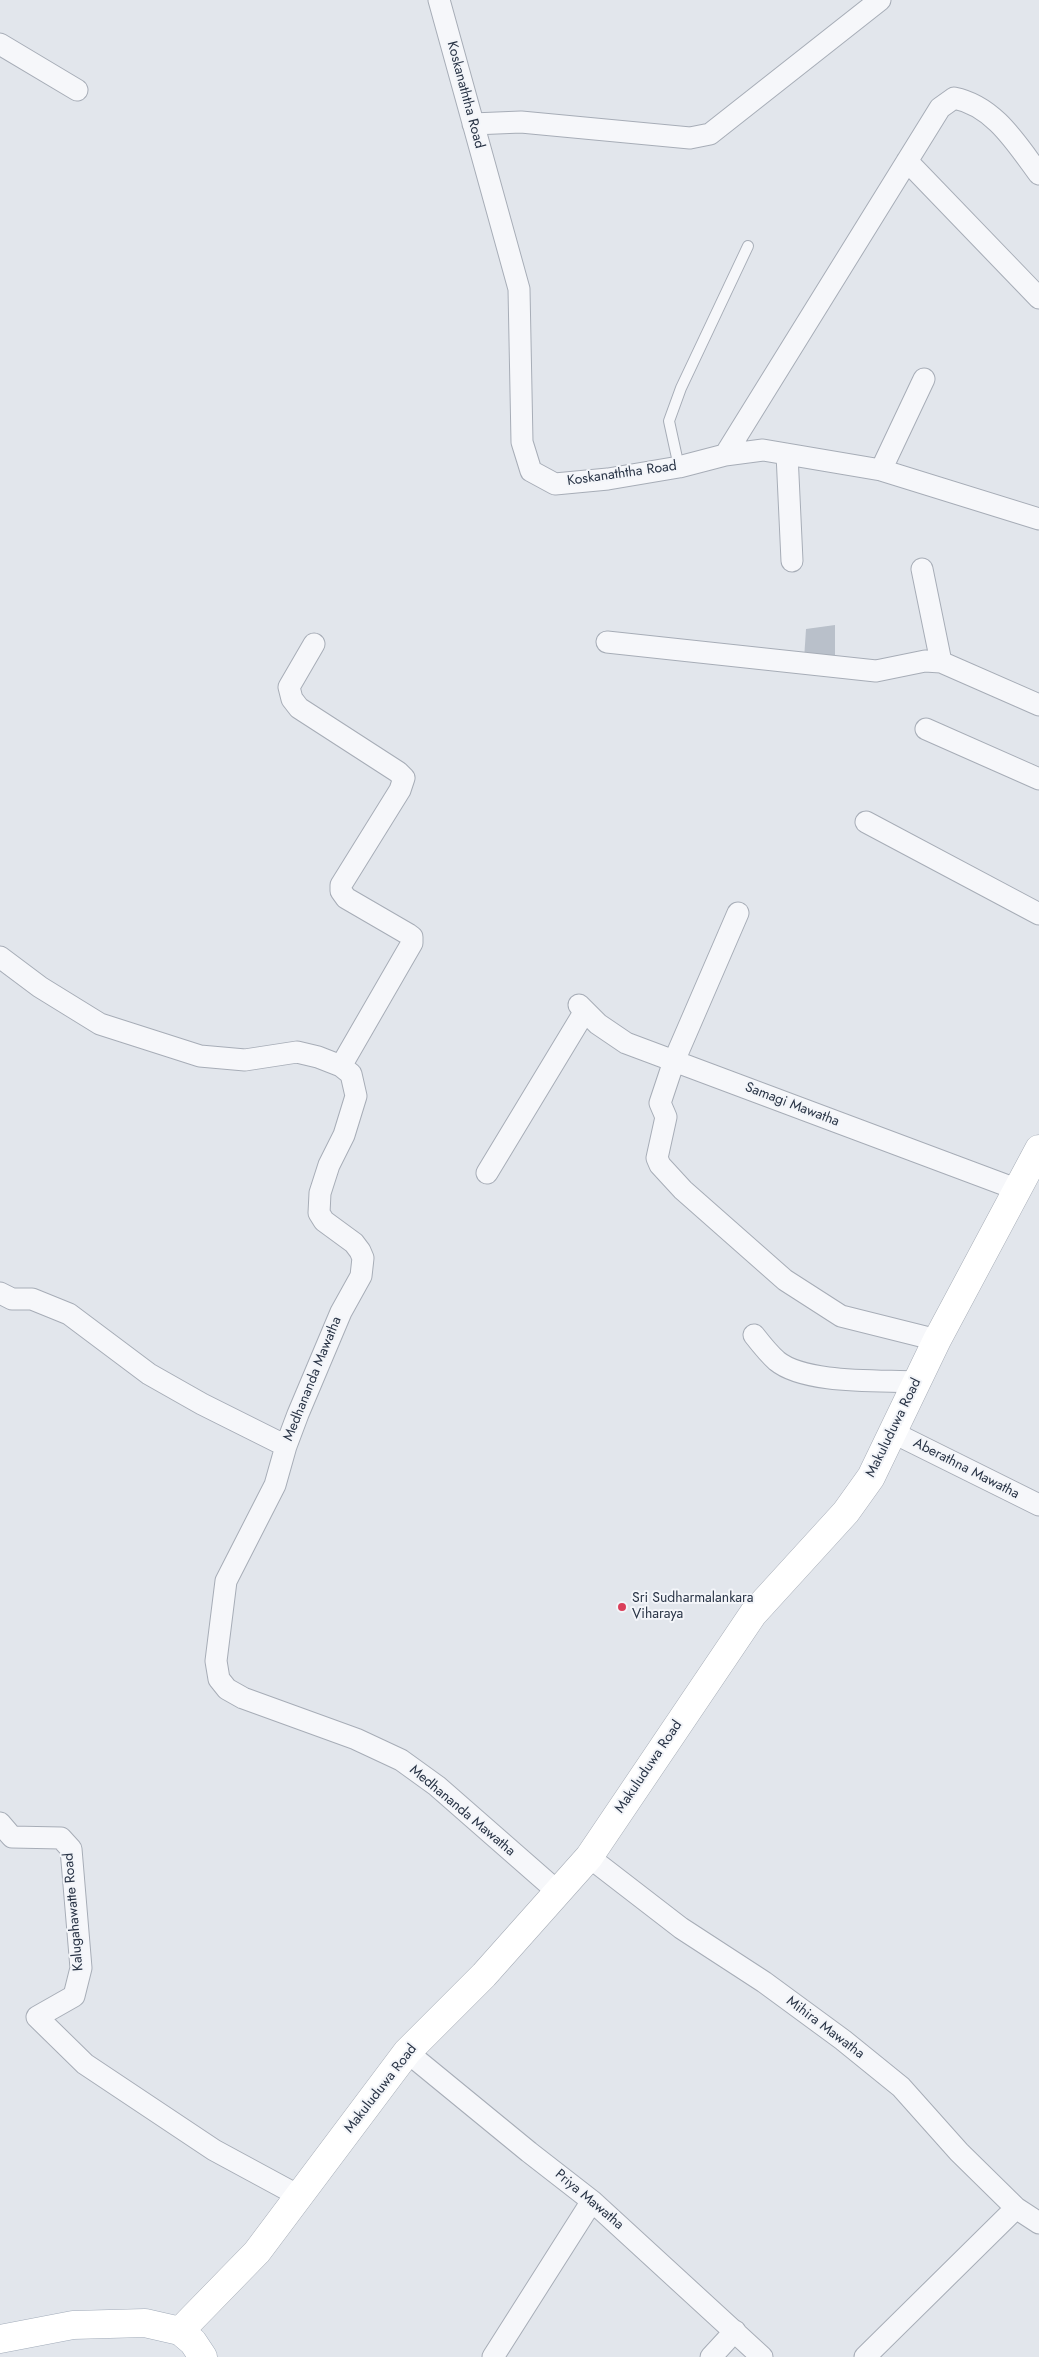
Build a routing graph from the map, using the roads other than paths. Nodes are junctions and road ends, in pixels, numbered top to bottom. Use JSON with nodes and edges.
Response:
{"nodes":[{"id":1,"x":439,"y":0,"type":"edge"},
{"id":2,"x":880,"y":0,"type":"edge"},
{"id":3,"x":0,"y":44,"type":"edge"},
{"id":4,"x":77,"y":90,"type":"dead end"},
{"id":5,"x":473,"y":124,"type":"junction"},
{"id":6,"x":907,"y":161,"type":"junction"},
{"id":7,"x":1039,"y":174,"type":"edge"},
{"id":8,"x":748,"y":246,"type":"dead end"},
{"id":9,"x":1039,"y":298,"type":"edge"},
{"id":10,"x":924,"y":379,"type":"dead end"},
{"id":11,"x":787,"y":454,"type":"junction"},
{"id":12,"x":725,"y":455,"type":"junction"},
{"id":13,"x":679,"y":467,"type":"junction"},
{"id":14,"x":881,"y":470,"type":"junction"},
{"id":15,"x":1039,"y":519,"type":"edge"},
{"id":16,"x":792,"y":561,"type":"dead end"},
{"id":17,"x":922,"y":569,"type":"dead end"},
{"id":18,"x":607,"y":642,"type":"dead end"},
{"id":19,"x":314,"y":644,"type":"dead end"},
{"id":20,"x":941,"y":662,"type":"junction"},
{"id":21,"x":1039,"y":705,"type":"edge"},
{"id":22,"x":926,"y":729,"type":"dead end"},
{"id":23,"x":1039,"y":779,"type":"edge"},
{"id":24,"x":866,"y":822,"type":"dead end"},
{"id":25,"x":738,"y":913,"type":"dead end"},
{"id":26,"x":1039,"y":914,"type":"edge"},
{"id":27,"x":0,"y":957,"type":"edge"},
{"id":28,"x":674,"y":1061,"type":"junction"},
{"id":29,"x":341,"y":1066,"type":"junction"},
{"id":30,"x":1039,"y":1149,"type":"edge"},
{"id":31,"x":487,"y":1173,"type":"dead end"},
{"id":32,"x":1016,"y":1189,"type":"junction"},
{"id":33,"x":0,"y":1293,"type":"edge"},
{"id":34,"x":754,"y":1335,"type":"dead end"},
{"id":35,"x":937,"y":1340,"type":"junction"},
{"id":36,"x":916,"y":1382,"type":"junction"},
{"id":37,"x":894,"y":1433,"type":"junction"},
{"id":38,"x":286,"y":1446,"type":"junction"},
{"id":39,"x":1039,"y":1506,"type":"edge"},
{"id":40,"x":0,"y":1823,"type":"edge"},
{"id":41,"x":589,"y":1857,"type":"junction"},
{"id":42,"x":558,"y":1892,"type":"junction"},
{"id":43,"x":407,"y":2052,"type":"junction"},
{"id":44,"x":299,"y":2196,"type":"junction"},
{"id":45,"x":592,"y":2200,"type":"junction"},
{"id":46,"x":1016,"y":2208,"type":"junction"},
{"id":47,"x":1039,"y":2223,"type":"edge"},
{"id":48,"x":180,"y":2331,"type":"junction"},
{"id":49,"x":735,"y":2331,"type":"junction"},
{"id":50,"x":0,"y":2339,"type":"edge"},
{"id":51,"x":204,"y":2357,"type":"edge"},
{"id":52,"x":493,"y":2357,"type":"edge"},
{"id":53,"x":711,"y":2357,"type":"edge"},
{"id":54,"x":762,"y":2357,"type":"edge"},
{"id":55,"x":865,"y":2357,"type":"edge"}],
"edges":[{"from":1,"to":5,"type":"street","name":"Koskanaththa Road"},
{"from":2,"to":5,"type":"street"},
{"from":3,"to":4,"type":"street"},
{"from":5,"to":13,"type":"street","name":"Koskanaththa Road"},
{"from":6,"to":7,"type":"street"},
{"from":6,"to":9,"type":"street"},
{"from":6,"to":12,"type":"street"},
{"from":8,"to":13,"type":"lane"},
{"from":10,"to":14,"type":"street"},
{"from":11,"to":12,"type":"street","name":"Koskanaththa Road"},
{"from":11,"to":14,"type":"street","name":"Koskanaththa Road"},
{"from":11,"to":16,"type":"street"},
{"from":12,"to":13,"type":"street","name":"Koskanaththa Road"},
{"from":14,"to":15,"type":"street","name":"Koskanaththa Road"},
{"from":17,"to":20,"type":"street"},
{"from":18,"to":20,"type":"street"},
{"from":19,"to":29,"type":"street"},
{"from":20,"to":21,"type":"street"},
{"from":22,"to":23,"type":"street"},
{"from":24,"to":26,"type":"street"},
{"from":25,"to":28,"type":"street"},
{"from":27,"to":29,"type":"street"},
{"from":28,"to":31,"type":"street","name":"Samagi Mawatha"},
{"from":28,"to":32,"type":"street","name":"Samagi Mawatha"},
{"from":28,"to":35,"type":"street"},
{"from":29,"to":38,"type":"street","name":"Medhananda Mawatha"},
{"from":30,"to":32,"type":"street","name":"Makuluduwa Road"},
{"from":32,"to":35,"type":"street","name":"Makuluduwa Road"},
{"from":33,"to":38,"type":"street"},
{"from":34,"to":36,"type":"street"},
{"from":35,"to":36,"type":"street","name":"Makuluduwa Road"},
{"from":36,"to":37,"type":"street","name":"Makuluduwa Road"},
{"from":37,"to":39,"type":"street","name":"Aberathna Mawatha"},
{"from":37,"to":41,"type":"street","name":"Makuluduwa Road"},
{"from":38,"to":42,"type":"street","name":"Medhananda Mawatha"},
{"from":40,"to":44,"type":"street","name":"Kalugahawatte Road"},
{"from":41,"to":42,"type":"street","name":"Makuluduwa Road"},
{"from":41,"to":46,"type":"street","name":"Mihira Mawatha"},
{"from":42,"to":43,"type":"street","name":"Makuluduwa Road"},
{"from":43,"to":44,"type":"street","name":"Makuluduwa Road"},
{"from":43,"to":45,"type":"street","name":"Priya Mawatha"},
{"from":44,"to":48,"type":"street","name":"Makuluduwa Road"},
{"from":45,"to":49,"type":"street","name":"Priya Mawatha"},
{"from":45,"to":52,"type":"street"},
{"from":46,"to":47,"type":"street","name":"Mihira Mawatha"},
{"from":46,"to":55,"type":"street"},
{"from":48,"to":50,"type":"street"},
{"from":48,"to":51,"type":"street"},
{"from":49,"to":53,"type":"street"},
{"from":49,"to":54,"type":"street","name":"Priya Mawatha"}]}
